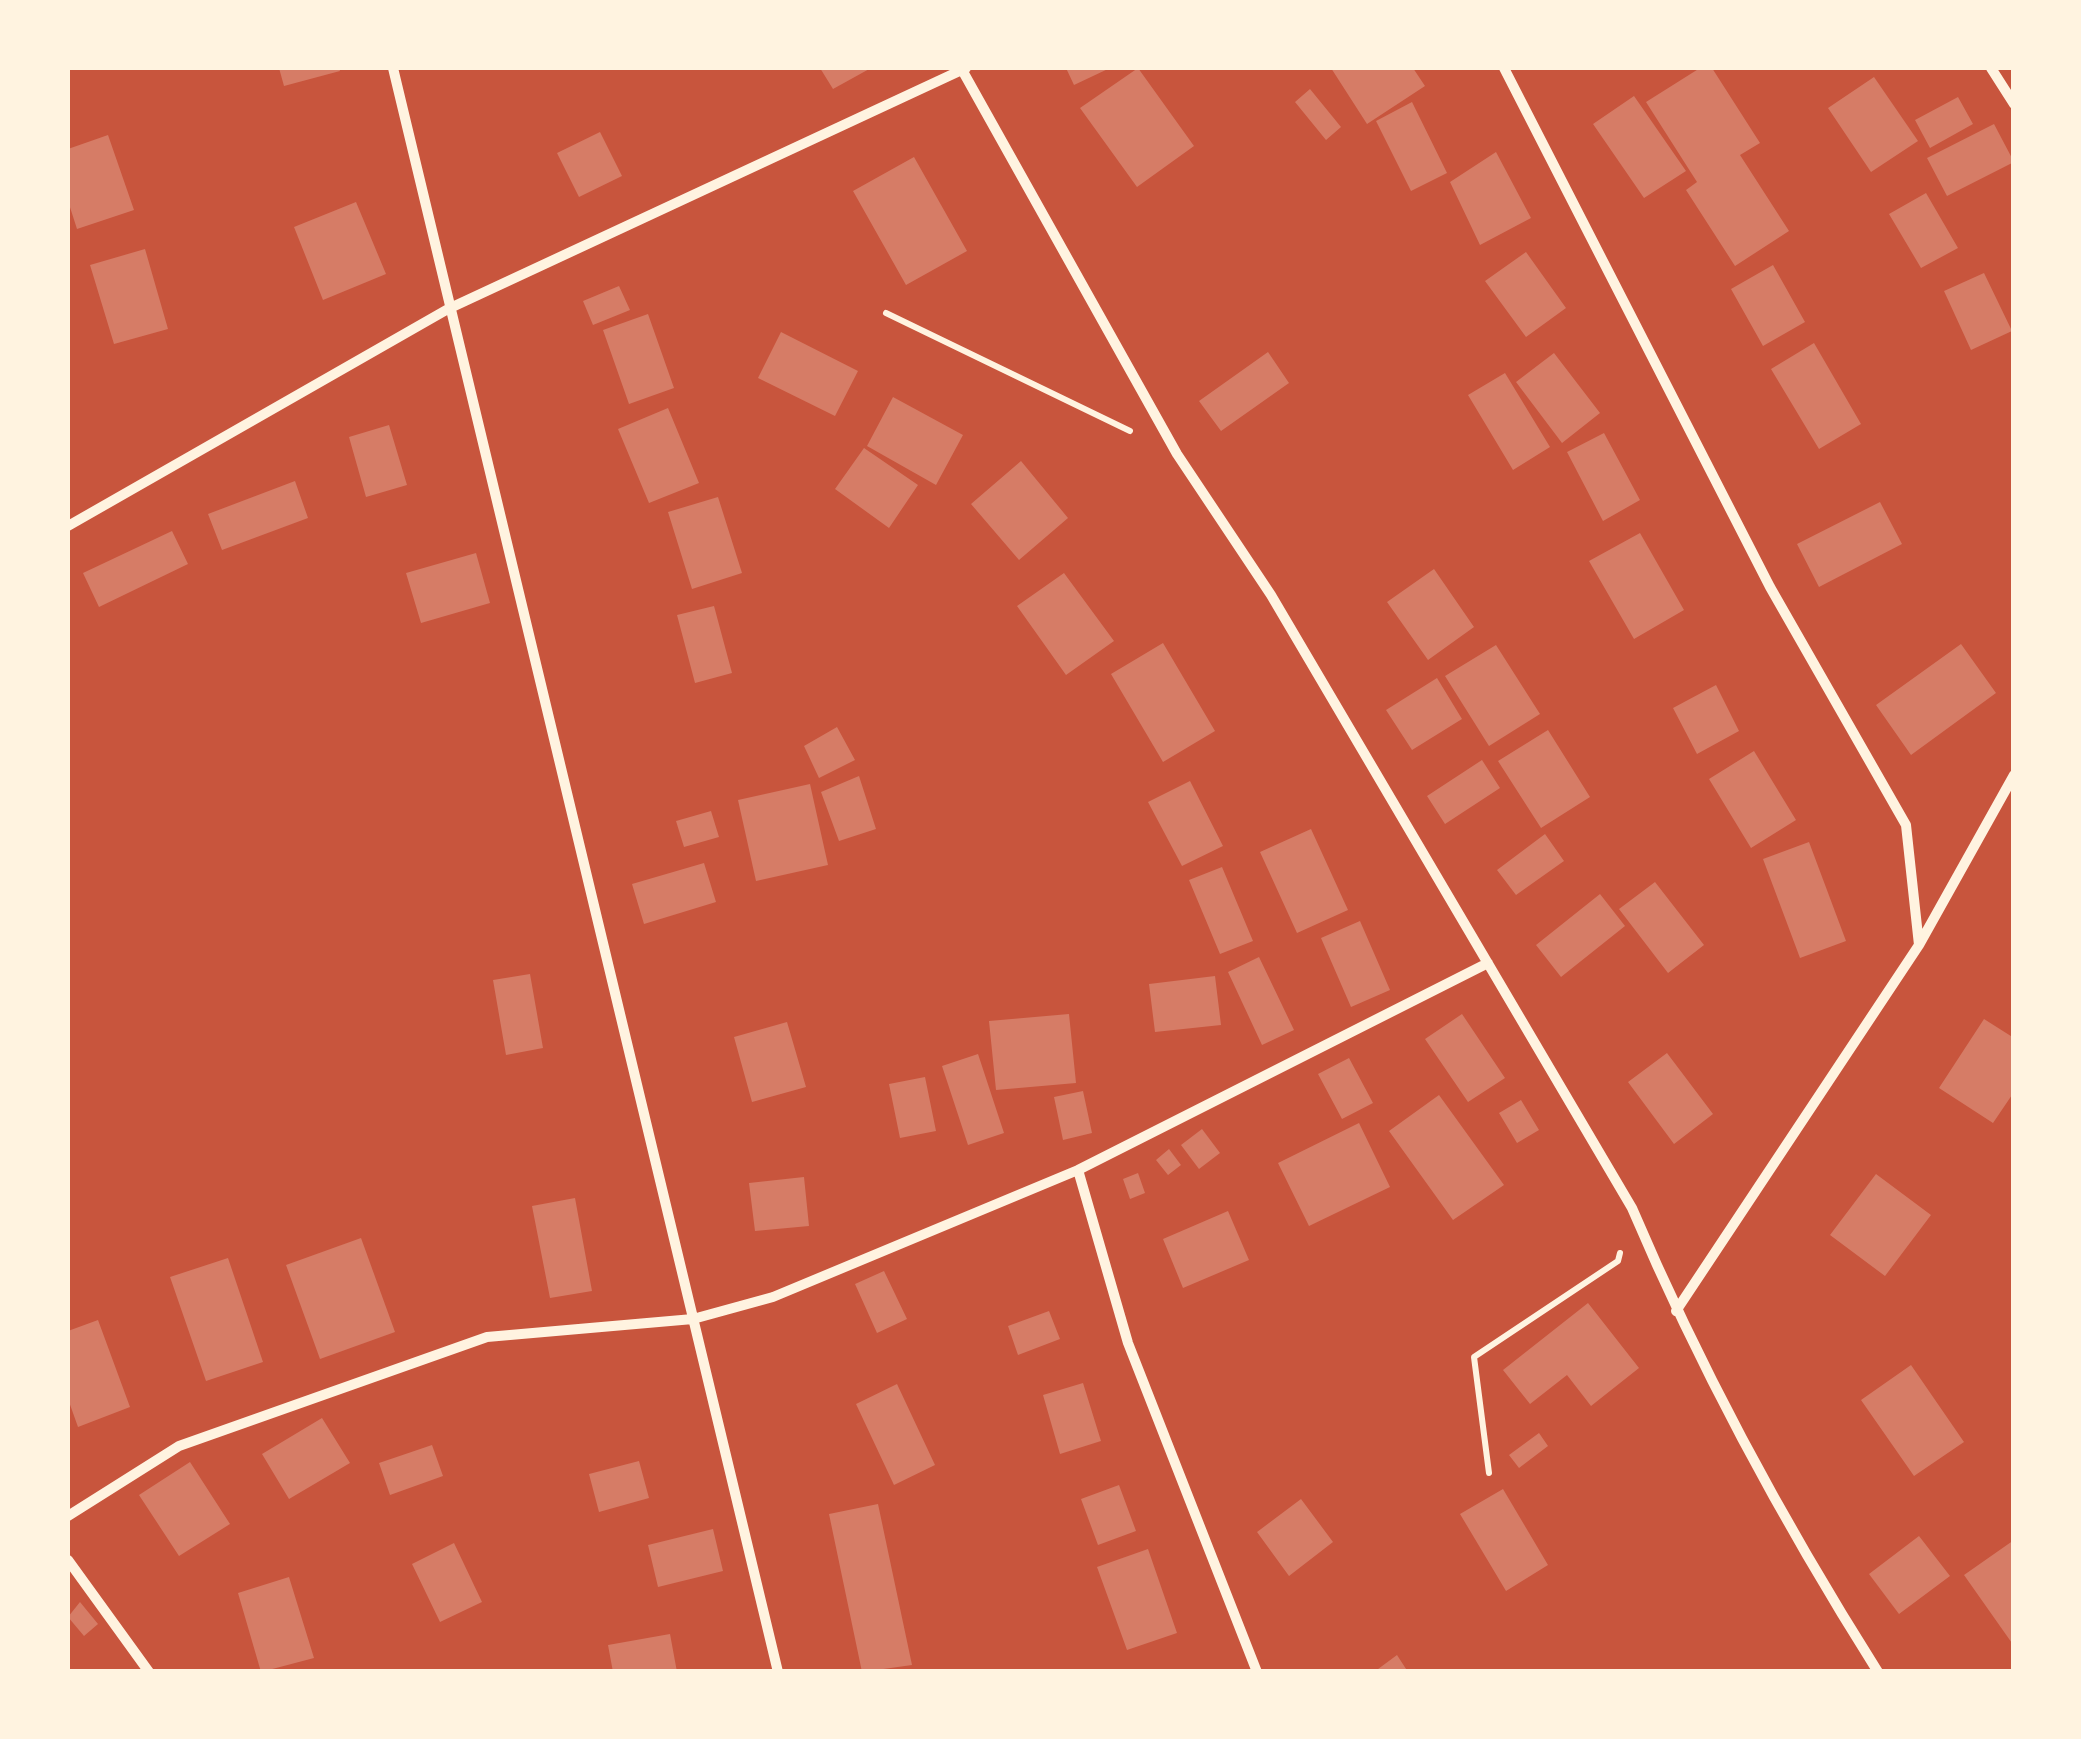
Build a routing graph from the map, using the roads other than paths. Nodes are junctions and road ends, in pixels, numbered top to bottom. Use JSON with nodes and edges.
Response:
{"nodes":[{"id":1,"x":393,"y":68,"type":"edge"},
{"id":2,"x":964,"y":68,"type":"edge"},
{"id":3,"x":1504,"y":68,"type":"edge"},
{"id":4,"x":1992,"y":68,"type":"edge"},
{"id":5,"x":2014,"y":104,"type":"edge"},
{"id":6,"x":448,"y":309,"type":"junction"},
{"id":7,"x":68,"y":526,"type":"edge"},
{"id":8,"x":2014,"y":775,"type":"edge"},
{"id":9,"x":1920,"y":945,"type":"junction"},
{"id":10,"x":1488,"y":963,"type":"junction"},
{"id":11,"x":1078,"y":1170,"type":"junction"},
{"id":12,"x":1676,"y":1310,"type":"junction"},
{"id":13,"x":693,"y":1319,"type":"junction"},
{"id":14,"x":68,"y":1516,"type":"edge"},
{"id":15,"x":68,"y":1560,"type":"edge"},
{"id":16,"x":149,"y":1672,"type":"edge"},
{"id":17,"x":778,"y":1672,"type":"edge"},
{"id":18,"x":1257,"y":1672,"type":"edge"},
{"id":19,"x":1878,"y":1672,"type":"edge"}],
"edges":[{"from":1,"to":6,"type":"street"},
{"from":2,"to":6,"type":"street"},
{"from":2,"to":10,"type":"street"},
{"from":3,"to":9,"type":"street"},
{"from":4,"to":5,"type":"street"},
{"from":6,"to":7,"type":"street"},
{"from":6,"to":13,"type":"street"},
{"from":8,"to":9,"type":"street"},
{"from":9,"to":12,"type":"street"},
{"from":10,"to":11,"type":"street"},
{"from":10,"to":12,"type":"street"},
{"from":11,"to":13,"type":"street"},
{"from":11,"to":18,"type":"street"},
{"from":12,"to":19,"type":"street"},
{"from":13,"to":14,"type":"street"},
{"from":13,"to":17,"type":"street"},
{"from":15,"to":16,"type":"street"}]}
